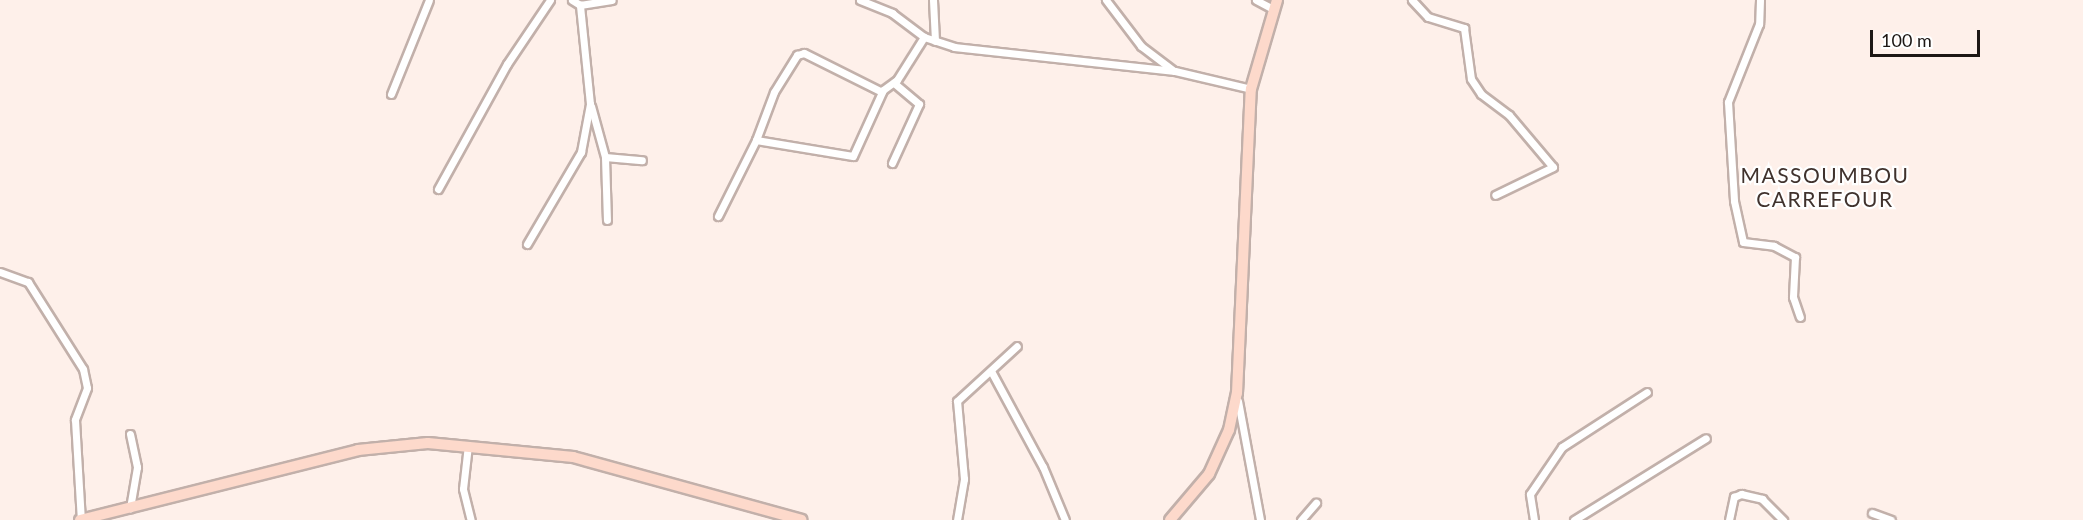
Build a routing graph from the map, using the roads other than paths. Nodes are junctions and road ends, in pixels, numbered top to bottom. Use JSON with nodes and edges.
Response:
{"nodes":[{"id":1,"x":429,"y":0,"type":"edge"},
{"id":2,"x":550,"y":0,"type":"edge"},
{"id":3,"x":572,"y":0,"type":"edge"},
{"id":4,"x":612,"y":0,"type":"edge"},
{"id":5,"x":860,"y":0,"type":"edge"},
{"id":6,"x":933,"y":0,"type":"edge"},
{"id":7,"x":1106,"y":0,"type":"edge"},
{"id":8,"x":1256,"y":0,"type":"edge"},
{"id":9,"x":1412,"y":0,"type":"edge"},
{"id":10,"x":1760,"y":0,"type":"edge"},
{"id":11,"x":580,"y":5,"type":"junction"},
{"id":12,"x":1275,"y":5,"type":"edge"},
{"id":13,"x":924,"y":37,"type":"junction"},
{"id":14,"x":935,"y":41,"type":"junction"},
{"id":15,"x":1175,"y":71,"type":"junction"},
{"id":16,"x":894,"y":83,"type":"junction"},
{"id":17,"x":1251,"y":89,"type":"junction"},
{"id":18,"x":882,"y":92,"type":"junction"},
{"id":19,"x":391,"y":94,"type":"dead end"},
{"id":20,"x":590,"y":104,"type":"junction"},
{"id":21,"x":756,"y":140,"type":"junction"},
{"id":22,"x":605,"y":158,"type":"junction"},
{"id":23,"x":642,"y":160,"type":"dead end"},
{"id":24,"x":892,"y":163,"type":"dead end"},
{"id":25,"x":438,"y":189,"type":"dead end"},
{"id":26,"x":1496,"y":195,"type":"dead end"},
{"id":27,"x":718,"y":216,"type":"dead end"},
{"id":28,"x":608,"y":220,"type":"dead end"},
{"id":29,"x":527,"y":244,"type":"dead end"},
{"id":30,"x":0,"y":272,"type":"edge"},
{"id":31,"x":1800,"y":317,"type":"dead end"},
{"id":32,"x":1017,"y":346,"type":"dead end"},
{"id":33,"x":991,"y":371,"type":"junction"},
{"id":34,"x":1647,"y":392,"type":"dead end"},
{"id":35,"x":1237,"y":393,"type":"junction"},
{"id":36,"x":129,"y":434,"type":"dead end"},
{"id":37,"x":1706,"y":438,"type":"dead end"},
{"id":38,"x":468,"y":445,"type":"junction"},
{"id":39,"x":1316,"y":502,"type":"dead end"},
{"id":40,"x":130,"y":508,"type":"junction"},
{"id":41,"x":1872,"y":513,"type":"dead end"},
{"id":42,"x":81,"y":520,"type":"edge"},
{"id":43,"x":471,"y":520,"type":"edge"},
{"id":44,"x":801,"y":520,"type":"edge"},
{"id":45,"x":957,"y":520,"type":"edge"},
{"id":46,"x":1065,"y":520,"type":"edge"},
{"id":47,"x":1170,"y":520,"type":"edge"},
{"id":48,"x":1260,"y":520,"type":"edge"},
{"id":49,"x":1301,"y":520,"type":"edge"},
{"id":50,"x":1534,"y":520,"type":"edge"},
{"id":51,"x":1574,"y":520,"type":"edge"},
{"id":52,"x":1729,"y":520,"type":"edge"},
{"id":53,"x":1783,"y":520,"type":"edge"},
{"id":54,"x":1891,"y":520,"type":"edge"}],
"edges":[{"from":1,"to":19,"type":"street"},
{"from":2,"to":25,"type":"street"},
{"from":3,"to":11,"type":"street"},
{"from":4,"to":11,"type":"street"},
{"from":5,"to":13,"type":"street"},
{"from":6,"to":14,"type":"street"},
{"from":7,"to":15,"type":"street"},
{"from":8,"to":12,"type":"street"},
{"from":9,"to":26,"type":"street"},
{"from":10,"to":31,"type":"street"},
{"from":11,"to":20,"type":"street"},
{"from":12,"to":17,"type":"main road"},
{"from":13,"to":14,"type":"street"},
{"from":13,"to":16,"type":"street"},
{"from":14,"to":15,"type":"street"},
{"from":15,"to":17,"type":"street"},
{"from":16,"to":18,"type":"street"},
{"from":16,"to":24,"type":"street"},
{"from":17,"to":35,"type":"main road"},
{"from":18,"to":21,"type":"street"},
{"from":18,"to":21,"type":"street"},
{"from":20,"to":22,"type":"street"},
{"from":20,"to":29,"type":"street"},
{"from":21,"to":27,"type":"street"},
{"from":22,"to":23,"type":"street"},
{"from":22,"to":28,"type":"street"},
{"from":30,"to":42,"type":"street"},
{"from":32,"to":33,"type":"street"},
{"from":33,"to":45,"type":"street"},
{"from":33,"to":46,"type":"street"},
{"from":34,"to":50,"type":"street"},
{"from":35,"to":47,"type":"main road"},
{"from":35,"to":48,"type":"street"},
{"from":36,"to":40,"type":"street"},
{"from":37,"to":51,"type":"street"},
{"from":38,"to":40,"type":"main road"},
{"from":38,"to":43,"type":"street"},
{"from":38,"to":44,"type":"main road"},
{"from":39,"to":49,"type":"street"},
{"from":40,"to":42,"type":"main road"},
{"from":41,"to":54,"type":"street"},
{"from":52,"to":53,"type":"street"}]}
